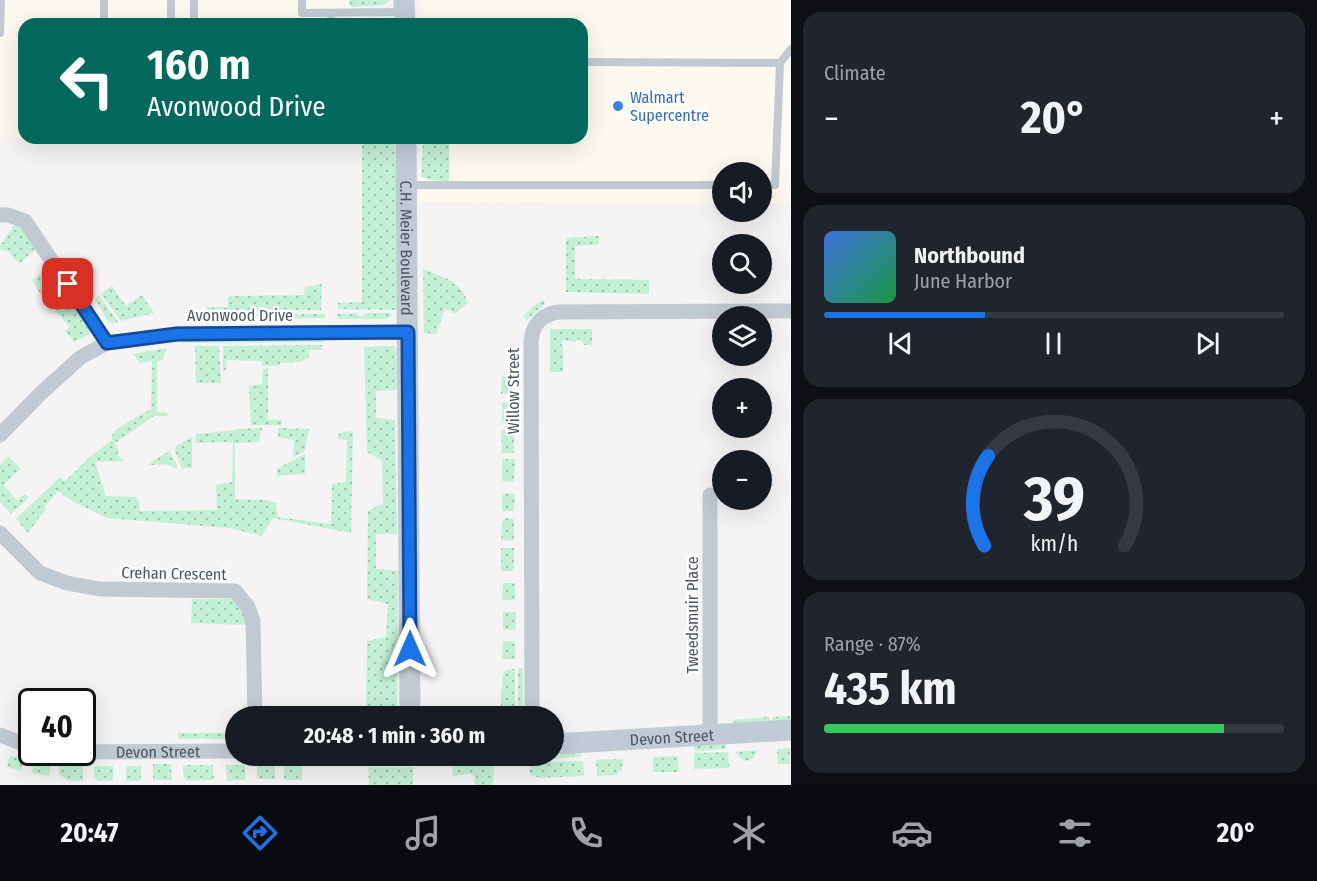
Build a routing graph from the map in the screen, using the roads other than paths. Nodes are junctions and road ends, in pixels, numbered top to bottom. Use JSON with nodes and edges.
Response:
{"nodes":[{"id":1,"x":1,"y":0,"type":"edge"},
{"id":2,"x":104,"y":0,"type":"edge"},
{"id":3,"x":171,"y":0,"type":"edge"},
{"id":4,"x":194,"y":0,"type":"edge"},
{"id":5,"x":302,"y":0,"type":"edge"},
{"id":6,"x":404,"y":12,"type":"edge"},
{"id":7,"x":331,"y":13,"type":"junction"},
{"id":8,"x":104,"y":18,"type":"edge"},
{"id":9,"x":171,"y":18,"type":"edge"},
{"id":10,"x":194,"y":18,"type":"edge"},
{"id":11,"x":331,"y":18,"type":"edge"},
{"id":12,"x":0,"y":33,"type":"edge"},
{"id":13,"x":790,"y":49,"type":"edge"},
{"id":14,"x":588,"y":62,"type":"edge"},
{"id":15,"x":780,"y":63,"type":"junction"},
{"id":16,"x":406,"y":144,"type":"edge"},
{"id":17,"x":406,"y":185,"type":"junction"},
{"id":18,"x":712,"y":185,"type":"edge"},
{"id":19,"x":772,"y":185,"type":"edge"},
{"id":20,"x":0,"y":215,"type":"edge"},
{"id":21,"x":790,"y":310,"type":"edge"},
{"id":22,"x":408,"y":332,"type":"junction"},
{"id":23,"x":107,"y":343,"type":"junction"},
{"id":24,"x":0,"y":434,"type":"edge"},
{"id":25,"x":710,"y":495,"type":"dead end"},
{"id":26,"x":0,"y":533,"type":"edge"},
{"id":27,"x":255,"y":706,"type":"edge"},
{"id":28,"x":410,"y":706,"type":"edge"},
{"id":29,"x":531,"y":706,"type":"edge"},
{"id":30,"x":790,"y":730,"type":"edge"},
{"id":31,"x":0,"y":735,"type":"edge"},
{"id":32,"x":710,"y":735,"type":"junction"},
{"id":33,"x":18,"y":742,"type":"edge"},
{"id":34,"x":564,"y":743,"type":"edge"},
{"id":35,"x":225,"y":751,"type":"edge"},
{"id":36,"x":96,"y":752,"type":"edge"}],
"edges":[{"from":1,"to":12,"type":"lane"},
{"from":2,"to":8,"type":"lane"},
{"from":3,"to":9,"type":"lane"},
{"from":4,"to":10,"type":"lane"},
{"from":5,"to":7,"type":"lane"},
{"from":6,"to":7,"type":"lane"},
{"from":7,"to":11,"type":"lane"},
{"from":13,"to":15,"type":"lane"},
{"from":14,"to":15,"type":"lane"},
{"from":15,"to":19,"type":"lane"},
{"from":16,"to":17,"type":"street","name":"C.H. Meier Boulevard"},
{"from":17,"to":18,"type":"lane"},
{"from":17,"to":22,"type":"street","name":"C.H. Meier Boulevard"},
{"from":20,"to":23,"type":"street"},
{"from":21,"to":29,"type":"street","name":"Willow Street"},
{"from":22,"to":23,"type":"street","name":"Avonwood Drive"},
{"from":22,"to":28,"type":"street","name":"C.H. Meier Boulevard"},
{"from":23,"to":24,"type":"street","name":"Avonwood Drive"},
{"from":25,"to":32,"type":"street","name":"Tweedsmuir Place"},
{"from":26,"to":27,"type":"street","name":"Crehan Crescent"},
{"from":30,"to":32,"type":"street","name":"Devon Street"},
{"from":31,"to":33,"type":"street"},
{"from":32,"to":34,"type":"street","name":"Devon Street"},
{"from":35,"to":36,"type":"street","name":"Devon Street"}]}
